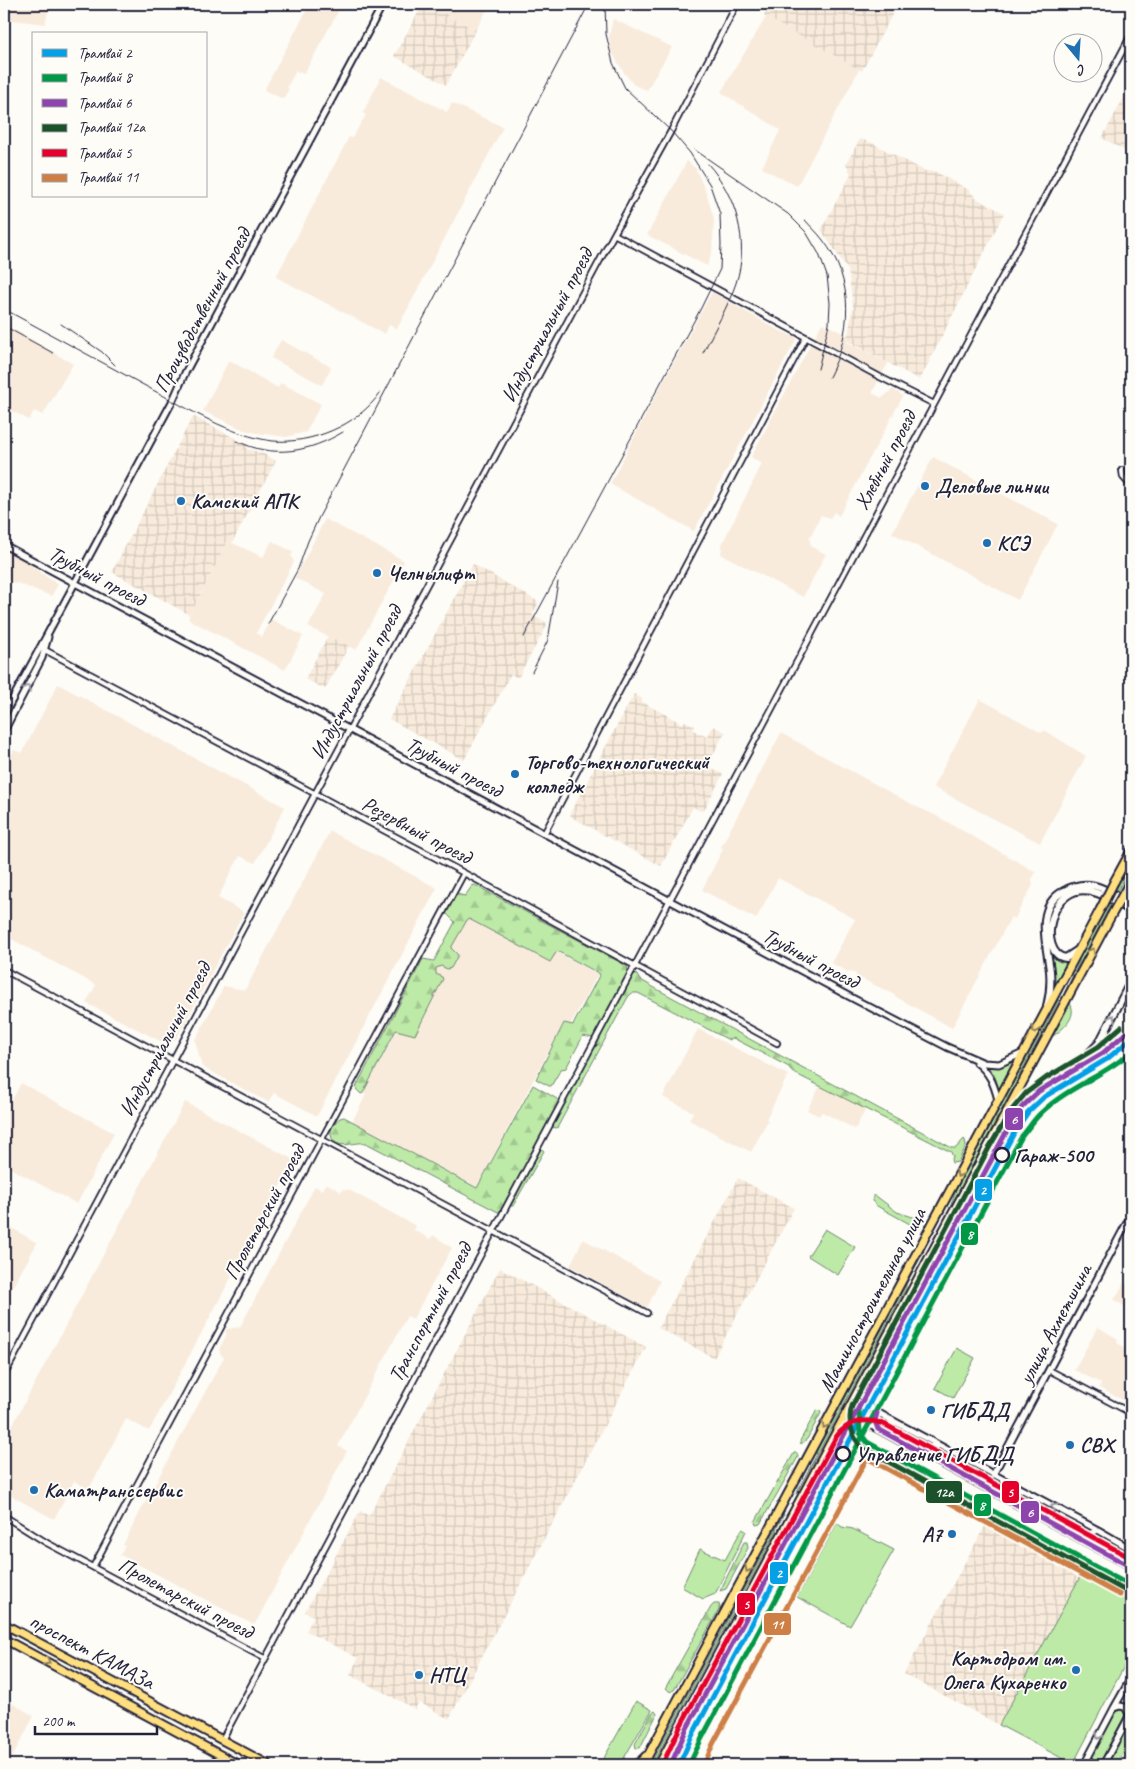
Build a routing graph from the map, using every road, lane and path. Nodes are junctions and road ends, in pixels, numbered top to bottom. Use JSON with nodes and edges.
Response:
{"nodes":[{"id":1,"x":383,"y":4,"type":"edge"},
{"id":2,"x":737,"y":4,"type":"edge"},
{"id":3,"x":1131,"y":35,"type":"edge"},
{"id":4,"x":614,"y":234,"type":"junction"},
{"id":5,"x":806,"y":337,"type":"junction"},
{"id":6,"x":934,"y":404,"type":"junction"},
{"id":7,"x":1122,"y":470,"type":"dead end"},
{"id":8,"x":1131,"y":486,"type":"edge"},
{"id":9,"x":4,"y":546,"type":"edge"},
{"id":10,"x":74,"y":583,"type":"junction"},
{"id":11,"x":42,"y":649,"type":"junction"},
{"id":12,"x":4,"y":715,"type":"edge"},
{"id":13,"x":349,"y":730,"type":"junction"},
{"id":14,"x":4,"y":731,"type":"edge"},
{"id":15,"x":315,"y":794,"type":"junction"},
{"id":16,"x":544,"y":834,"type":"junction"},
{"id":17,"x":1131,"y":851,"type":"edge"},
{"id":18,"x":464,"y":873,"type":"junction"},
{"id":19,"x":1131,"y":878,"type":"edge"},
{"id":20,"x":668,"y":900,"type":"junction"},
{"id":21,"x":1131,"y":904,"type":"edge"},
{"id":22,"x":1131,"y":911,"type":"edge"},
{"id":23,"x":1078,"y":950,"type":"junction"},
{"id":24,"x":634,"y":966,"type":"junction"},
{"id":25,"x":4,"y":970,"type":"edge"},
{"id":26,"x":1131,"y":981,"type":"edge"},
{"id":27,"x":1057,"y":990,"type":"junction"},
{"id":28,"x":1068,"y":996,"type":"junction"},
{"id":29,"x":1046,"y":1010,"type":"junction"},
{"id":30,"x":777,"y":1043,"type":"dead end"},
{"id":31,"x":1023,"y":1053,"type":"junction"},
{"id":32,"x":969,"y":1058,"type":"junction"},
{"id":33,"x":172,"y":1061,"type":"junction"},
{"id":34,"x":998,"y":1100,"type":"junction"},
{"id":35,"x":1002,"y":1121,"type":"junction"},
{"id":36,"x":321,"y":1140,"type":"junction"},
{"id":37,"x":1131,"y":1215,"type":"edge"},
{"id":38,"x":934,"y":1220,"type":"junction"},
{"id":39,"x":946,"y":1226,"type":"junction"},
{"id":40,"x":493,"y":1230,"type":"junction"},
{"id":41,"x":915,"y":1256,"type":"junction"},
{"id":42,"x":927,"y":1261,"type":"junction"},
{"id":43,"x":647,"y":1313,"type":"dead end"},
{"id":44,"x":874,"y":1360,"type":"junction"},
{"id":45,"x":1049,"y":1370,"type":"junction"},
{"id":46,"x":4,"y":1376,"type":"edge"},
{"id":47,"x":1131,"y":1413,"type":"edge"},
{"id":48,"x":897,"y":1423,"type":"junction"},
{"id":49,"x":890,"y":1436,"type":"junction"},
{"id":50,"x":940,"y":1446,"type":"junction"},
{"id":51,"x":934,"y":1459,"type":"junction"},
{"id":52,"x":819,"y":1464,"type":"junction"},
{"id":53,"x":993,"y":1475,"type":"junction"},
{"id":54,"x":792,"y":1486,"type":"junction"},
{"id":55,"x":805,"y":1490,"type":"junction"},
{"id":56,"x":1035,"y":1497,"type":"junction"},
{"id":57,"x":1026,"y":1510,"type":"junction"},
{"id":58,"x":4,"y":1516,"type":"edge"},
{"id":59,"x":774,"y":1520,"type":"junction"},
{"id":60,"x":786,"y":1527,"type":"junction"},
{"id":61,"x":1098,"y":1530,"type":"junction"},
{"id":62,"x":1087,"y":1543,"type":"junction"},
{"id":63,"x":1131,"y":1549,"type":"edge"},
{"id":64,"x":93,"y":1567,"type":"junction"},
{"id":65,"x":1131,"y":1567,"type":"edge"},
{"id":66,"x":4,"y":1624,"type":"edge"},
{"id":67,"x":4,"y":1639,"type":"edge"},
{"id":68,"x":264,"y":1658,"type":"junction"},
{"id":69,"x":1131,"y":1678,"type":"edge"},
{"id":70,"x":118,"y":1685,"type":"junction"},
{"id":71,"x":111,"y":1696,"type":"junction"},
{"id":72,"x":1114,"y":1708,"type":"junction"},
{"id":73,"x":1131,"y":1714,"type":"edge"},
{"id":74,"x":222,"y":1740,"type":"junction"},
{"id":75,"x":651,"y":1751,"type":"junction"},
{"id":76,"x":239,"y":1765,"type":"edge"},
{"id":77,"x":269,"y":1765,"type":"edge"},
{"id":78,"x":636,"y":1765,"type":"edge"},
{"id":79,"x":643,"y":1765,"type":"edge"},
{"id":80,"x":659,"y":1765,"type":"edge"},
{"id":81,"x":1084,"y":1765,"type":"edge"},
{"id":82,"x":1103,"y":1765,"type":"edge"}],
"edges":[{"from":1,"to":10,"type":"street","name":"Производственный проезд"},
{"from":2,"to":4,"type":"street","name":"Индустриальный проезд"},
{"from":3,"to":6,"type":"street","name":"Хлебный проезд"},
{"from":4,"to":5,"type":"street"},
{"from":4,"to":13,"type":"street","name":"Индустриальный проезд"},
{"from":5,"to":6,"type":"street"},
{"from":5,"to":16,"type":"street"},
{"from":6,"to":20,"type":"street","name":"Хлебный проезд"},
{"from":7,"to":8,"type":"street"},
{"from":9,"to":10,"type":"street","name":"Трубный проезд"},
{"from":10,"to":11,"type":"street","name":"Производственный проезд"},
{"from":10,"to":13,"type":"street","name":"Трубный проезд"},
{"from":11,"to":12,"type":"street","name":"Производственный проезд"},
{"from":14,"to":11,"type":"street","name":"Производственный проезд","one_way":true},
{"from":11,"to":15,"type":"street","name":"Резервный проезд"},
{"from":13,"to":15,"type":"street","name":"Индустриальный проезд"},
{"from":13,"to":16,"type":"street","name":"Трубный проезд"},
{"from":15,"to":18,"type":"street","name":"Резервный проезд"},
{"from":15,"to":33,"type":"street","name":"Индустриальный проезд"},
{"from":16,"to":20,"type":"street","name":"Трубный проезд"},
{"from":17,"to":23,"type":"main road","name":"Машиностроительная улица","bridge":true},
{"from":18,"to":24,"type":"street","name":"Резервный проезд"},
{"from":18,"to":36,"type":"street","name":"Пролетарский проезд"},
{"from":28,"to":19,"type":"main road","name":"Машиностроительная улица","one_way":true,"bridge":true},
{"from":20,"to":24,"type":"street","name":"Транспортный проезд"},
{"from":20,"to":32,"type":"street","name":"Трубный проезд"},
{"from":21,"to":29,"type":"main road"},
{"from":22,"to":23,"type":"main road"},
{"from":23,"to":27,"type":"main road","name":"Машиностроительная улица"},
{"from":24,"to":30,"type":"street","name":"Резервный проезд"},
{"from":24,"to":40,"type":"street","name":"Транспортный проезд"},
{"from":25,"to":33,"type":"street"},
{"from":35,"to":26,"type":"main road","one_way":true},
{"from":27,"to":28,"type":"main road"},
{"from":27,"to":29,"type":"main road","name":"Машиностроительная улица"},
{"from":28,"to":35,"type":"main road","name":"Машиностроительная улица"},
{"from":29,"to":31,"type":"main road","name":"Машиностроительная улица","one_way":true},
{"from":31,"to":32,"type":"street"},
{"from":31,"to":34,"type":"main road","name":"Машиностроительная улица"},
{"from":32,"to":34,"type":"street"},
{"from":33,"to":36,"type":"street"},
{"from":33,"to":46,"type":"street","name":"Индустриальный проезд"},
{"from":34,"to":38,"type":"main road","name":"Машиностроительная улица","one_way":true},
{"from":35,"to":39,"type":"main road","name":"Машиностроительная улица"},
{"from":36,"to":40,"type":"street"},
{"from":36,"to":64,"type":"street","name":"Пролетарский проезд"},
{"from":37,"to":45,"type":"street","name":"улица Ахметшина"},
{"from":38,"to":39,"type":"main road"},
{"from":38,"to":41,"type":"main road","name":"Машиностроительная улица"},
{"from":39,"to":42,"type":"main road","name":"Машиностроительная улица"},
{"from":40,"to":43,"type":"street"},
{"from":40,"to":68,"type":"street","name":"Транспортный проезд"},
{"from":41,"to":42,"type":"main road"},
{"from":41,"to":54,"type":"main road","name":"Машиностроительная улица","one_way":true},
{"from":42,"to":44,"type":"main road","name":"Машиностроительная улица"},
{"from":44,"to":48,"type":"street"},
{"from":44,"to":52,"type":"main road","name":"Машиностроительная улица"},
{"from":45,"to":47,"type":"street"},
{"from":45,"to":53,"type":"street","name":"улица Ахметшина"},
{"from":48,"to":49,"type":"street"},
{"from":48,"to":50,"type":"street"},
{"from":49,"to":51,"type":"street"},
{"from":49,"to":52,"type":"street"},
{"from":50,"to":51,"type":"street"},
{"from":50,"to":53,"type":"street"},
{"from":51,"to":57,"type":"street"},
{"from":52,"to":55,"type":"main road","name":"Машиностроительная улица"},
{"from":53,"to":56,"type":"street"},
{"from":54,"to":55,"type":"main road"},
{"from":54,"to":59,"type":"main road","name":"Машиностроительная улица"},
{"from":55,"to":60,"type":"main road","name":"Машиностроительная улица"},
{"from":56,"to":57,"type":"street"},
{"from":61,"to":56,"type":"street","one_way":true},
{"from":57,"to":62,"type":"street"},
{"from":58,"to":64,"type":"street","name":"Пролетарский проезд"},
{"from":59,"to":60,"type":"main road"},
{"from":59,"to":75,"type":"main road","name":"Машиностроительная улица","one_way":true},
{"from":60,"to":80,"type":"main road","name":"Машиностроительная улица"},
{"from":61,"to":62,"type":"street"},
{"from":61,"to":63,"type":"street"},
{"from":62,"to":65,"type":"street"},
{"from":64,"to":68,"type":"street","name":"Пролетарский проезд"},
{"from":66,"to":70,"type":"main road","name":"проспект КАМАЗа"},
{"from":67,"to":71,"type":"main road","name":"проспект КАМАЗа","one_way":true},
{"from":68,"to":74,"type":"street","name":"Транспортный проезд"},
{"from":69,"to":72,"type":"street"},
{"from":70,"to":71,"type":"main road"},
{"from":70,"to":74,"type":"main road","name":"проспект КАМАЗа"},
{"from":71,"to":76,"type":"main road","name":"проспект КАМАЗа"},
{"from":72,"to":73,"type":"street"},
{"from":72,"to":81,"type":"street","one_way":true},
{"from":73,"to":82,"type":"street"},
{"from":74,"to":77,"type":"main road","name":"проспект КАМАЗа"},
{"from":75,"to":78,"type":"main road"},
{"from":75,"to":79,"type":"main road","name":"Машиностроительная улица"}]}
